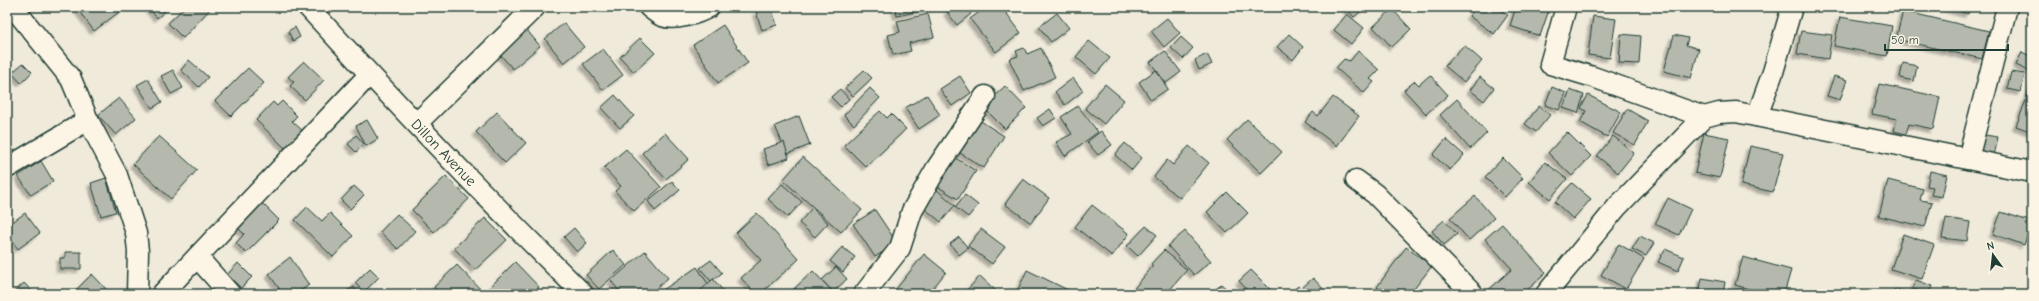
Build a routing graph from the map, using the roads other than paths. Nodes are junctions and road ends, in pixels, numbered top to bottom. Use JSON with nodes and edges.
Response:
{"nodes":[{"id":1,"x":13,"y":7,"type":"edge"},
{"id":2,"x":308,"y":7,"type":"edge"},
{"id":3,"x":535,"y":7,"type":"edge"},
{"id":4,"x":649,"y":7,"type":"edge"},
{"id":5,"x":709,"y":7,"type":"edge"},
{"id":6,"x":1566,"y":7,"type":"edge"},
{"id":7,"x":1792,"y":7,"type":"edge"},
{"id":8,"x":2008,"y":7,"type":"edge"},
{"id":9,"x":369,"y":75,"type":"junction"},
{"id":10,"x":985,"y":96,"type":"dead end"},
{"id":11,"x":1757,"y":116,"type":"junction"},
{"id":12,"x":1704,"y":117,"type":"junction"},
{"id":13,"x":88,"y":120,"type":"junction"},
{"id":14,"x":416,"y":123,"type":"junction"},
{"id":15,"x":1968,"y":159,"type":"junction"},
{"id":16,"x":7,"y":168,"type":"edge"},
{"id":17,"x":2032,"y":172,"type":"edge"},
{"id":18,"x":1356,"y":180,"type":"dead end"},
{"id":19,"x":198,"y":258,"type":"junction"},
{"id":20,"x":137,"y":294,"type":"edge"},
{"id":21,"x":162,"y":294,"type":"edge"},
{"id":22,"x":230,"y":294,"type":"edge"},
{"id":23,"x":583,"y":294,"type":"edge"},
{"id":24,"x":864,"y":294,"type":"edge"},
{"id":25,"x":1473,"y":294,"type":"edge"},
{"id":26,"x":1546,"y":294,"type":"edge"}],
"edges":[{"from":1,"to":13,"type":"street"},
{"from":2,"to":9,"type":"street","name":"Dillon Avenue"},
{"from":3,"to":14,"type":"street"},
{"from":4,"to":5,"type":"street"},
{"from":6,"to":12,"type":"street"},
{"from":7,"to":11,"type":"street"},
{"from":8,"to":15,"type":"street"},
{"from":9,"to":14,"type":"street","name":"Dillon Avenue"},
{"from":9,"to":19,"type":"street"},
{"from":10,"to":24,"type":"street"},
{"from":11,"to":12,"type":"street"},
{"from":11,"to":15,"type":"street"},
{"from":12,"to":26,"type":"street"},
{"from":13,"to":16,"type":"street"},
{"from":13,"to":20,"type":"street"},
{"from":14,"to":23,"type":"street","name":"Dillon Avenue"},
{"from":15,"to":17,"type":"street"},
{"from":18,"to":25,"type":"street"},
{"from":19,"to":21,"type":"street"},
{"from":19,"to":22,"type":"street"}]}
